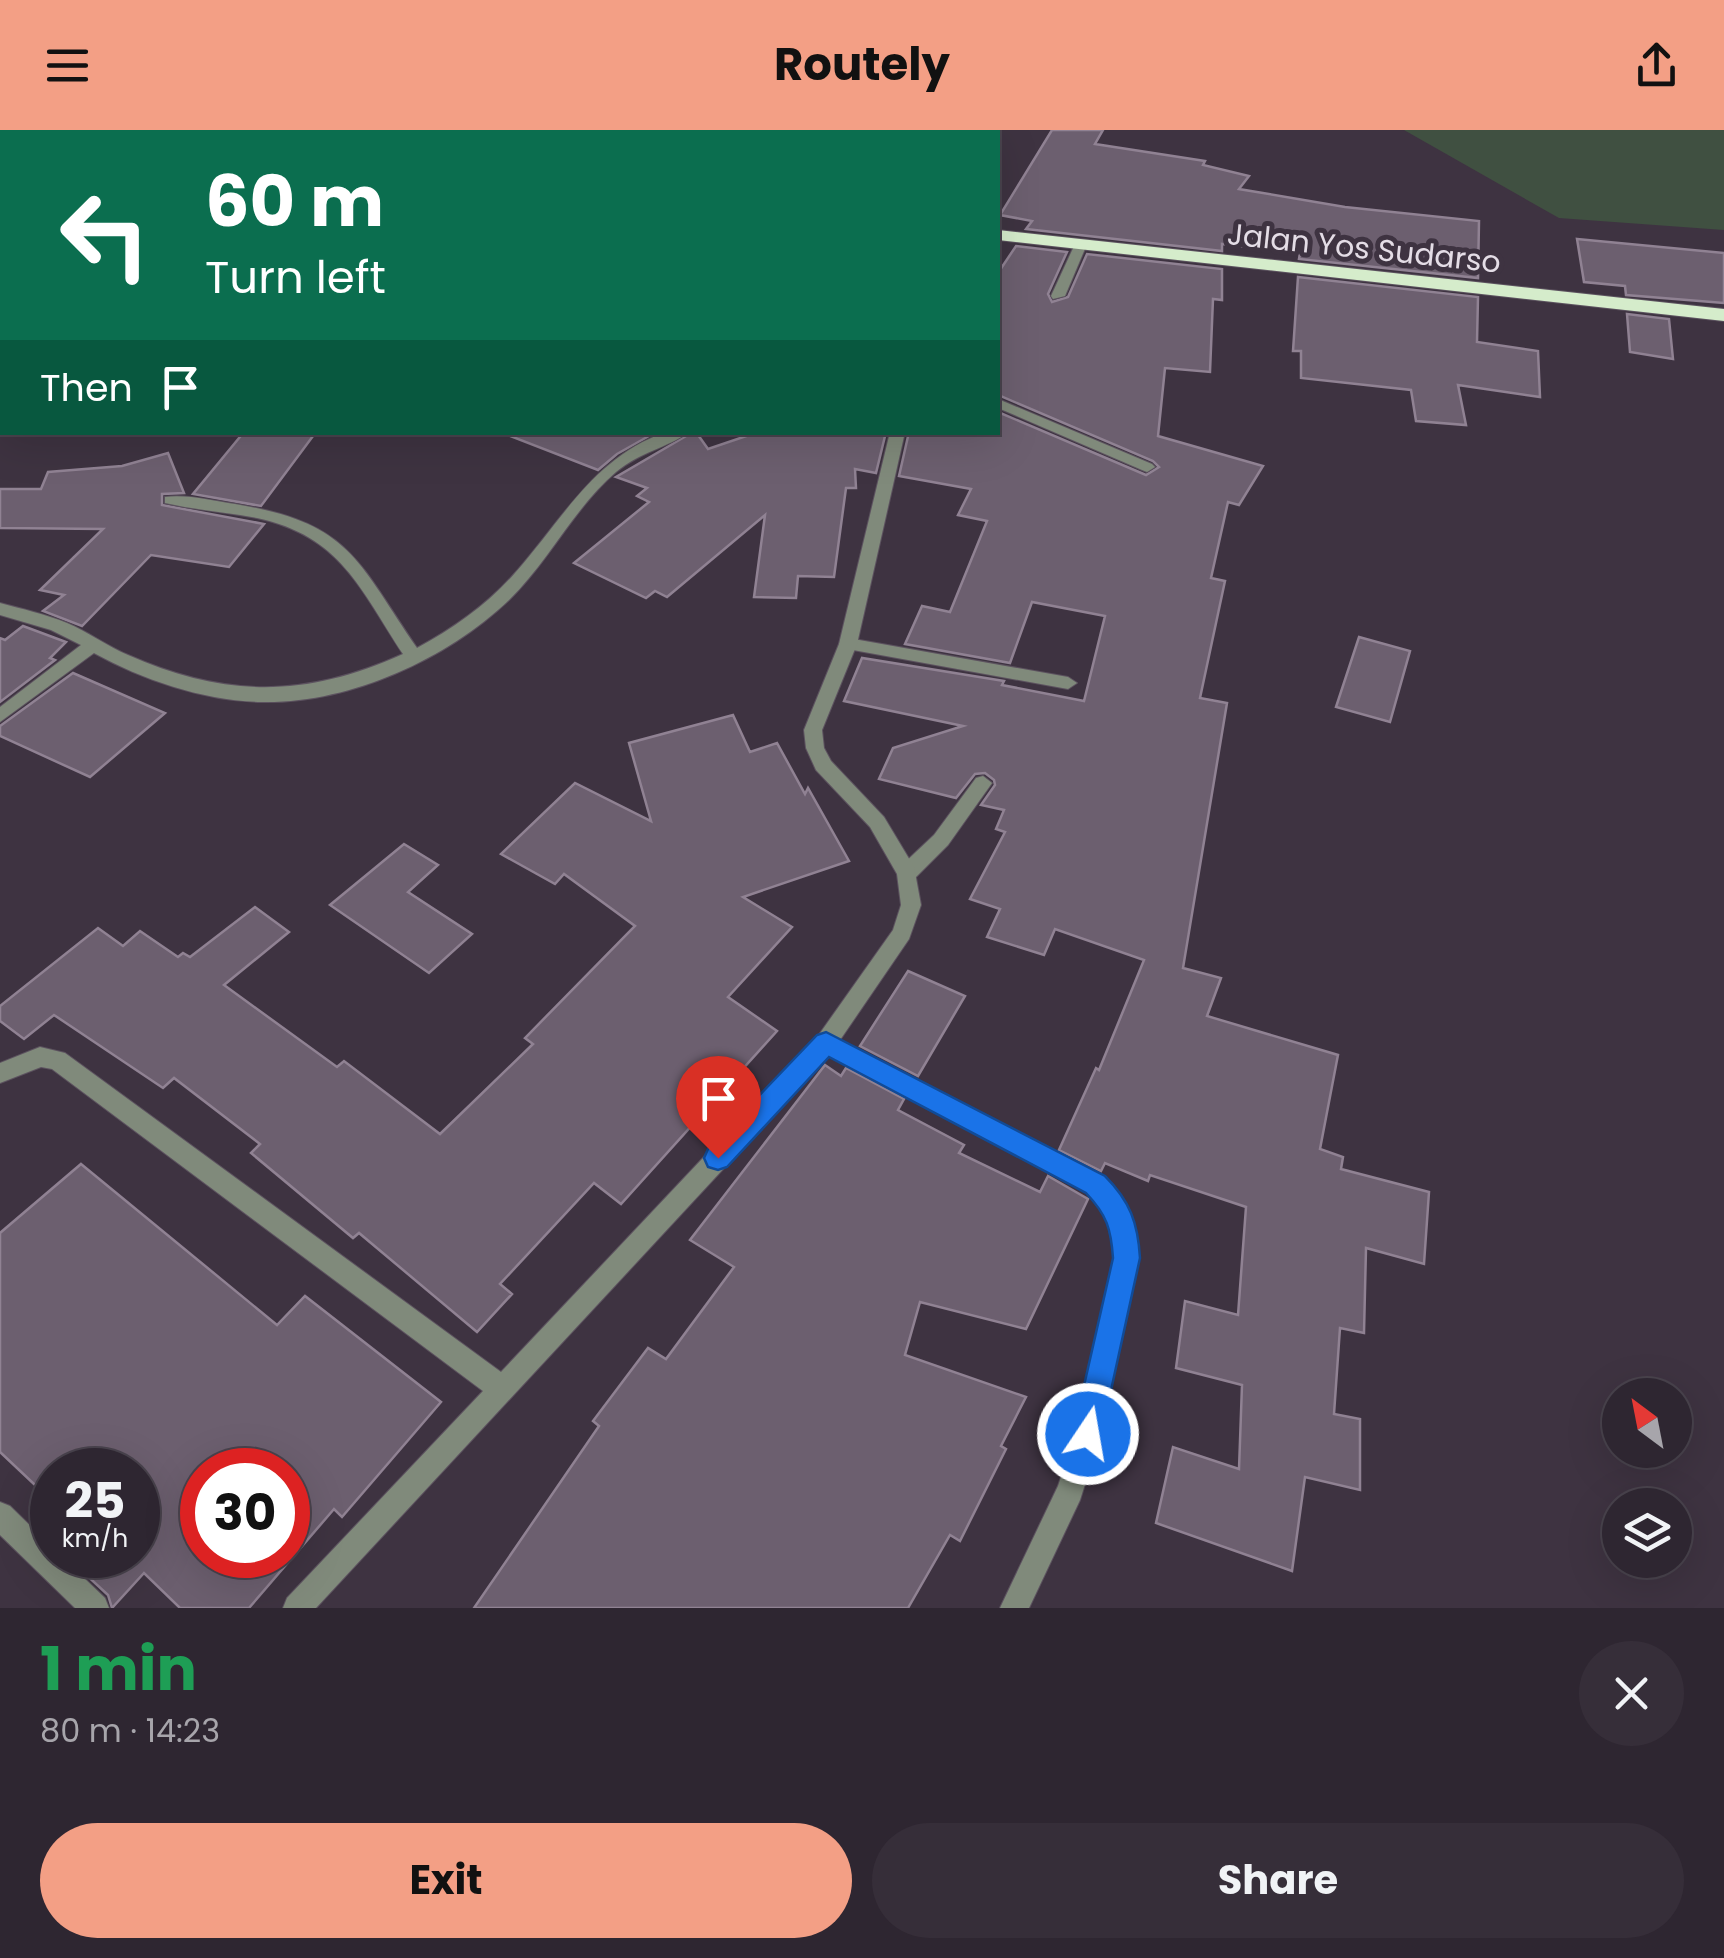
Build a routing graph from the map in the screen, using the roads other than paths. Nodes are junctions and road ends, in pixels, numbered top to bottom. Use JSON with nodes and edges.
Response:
{"nodes":[{"id":1,"x":1000,"y":235,"type":"edge"},
{"id":2,"x":1080,"y":244,"type":"junction"},
{"id":3,"x":1058,"y":296,"type":"dead end"},
{"id":4,"x":1724,"y":315,"type":"edge"},
{"id":5,"x":1000,"y":404,"type":"edge"},
{"id":6,"x":674,"y":435,"type":"edge"},
{"id":7,"x":897,"y":435,"type":"edge"},
{"id":8,"x":1147,"y":467,"type":"dead end"},
{"id":9,"x":172,"y":500,"type":"dead end"},
{"id":10,"x":0,"y":609,"type":"edge"},
{"id":11,"x":94,"y":644,"type":"junction"},
{"id":12,"x":848,"y":644,"type":"junction"},
{"id":13,"x":414,"y":657,"type":"junction"},
{"id":14,"x":1068,"y":683,"type":"dead end"},
{"id":15,"x":0,"y":716,"type":"edge"},
{"id":16,"x":984,"y":782,"type":"dead end"},
{"id":17,"x":907,"y":873,"type":"junction"},
{"id":18,"x":826,"y":1043,"type":"junction"},
{"id":19,"x":0,"y":1073,"type":"edge"},
{"id":20,"x":502,"y":1388,"type":"junction"},
{"id":21,"x":0,"y":1516,"type":"edge"},
{"id":22,"x":95,"y":1608,"type":"edge"},
{"id":23,"x":297,"y":1608,"type":"edge"},
{"id":24,"x":1014,"y":1608,"type":"edge"}],
"edges":[{"from":1,"to":2,"type":"highway","name":"Jalan Yos Sudarso"},
{"from":2,"to":3,"type":"street"},
{"from":2,"to":4,"type":"highway","name":"Jalan Yos Sudarso"},
{"from":5,"to":8,"type":"street"},
{"from":6,"to":13,"type":"street"},
{"from":7,"to":12,"type":"street"},
{"from":9,"to":13,"type":"street"},
{"from":10,"to":11,"type":"street"},
{"from":11,"to":13,"type":"street"},
{"from":11,"to":15,"type":"street"},
{"from":12,"to":14,"type":"street"},
{"from":12,"to":17,"type":"street"},
{"from":16,"to":17,"type":"street"},
{"from":17,"to":18,"type":"street"},
{"from":18,"to":20,"type":"street"},
{"from":18,"to":24,"type":"street"},
{"from":19,"to":20,"type":"street"},
{"from":20,"to":23,"type":"street"},
{"from":21,"to":22,"type":"street"}]}
